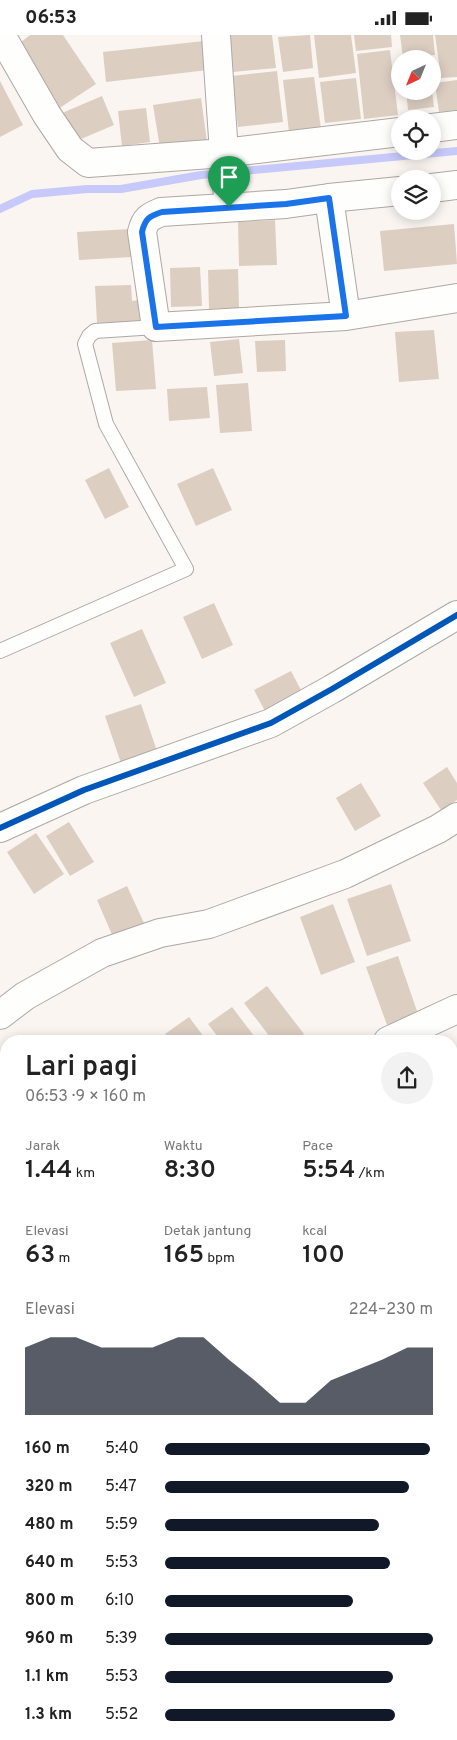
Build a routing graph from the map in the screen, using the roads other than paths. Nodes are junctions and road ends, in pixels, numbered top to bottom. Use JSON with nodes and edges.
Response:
{"nodes":[{"id":1,"x":2,"y":35,"type":"edge"},
{"id":2,"x":216,"y":35,"type":"edge"},
{"id":3,"x":457,"y":125,"type":"edge"},
{"id":4,"x":441,"y":127,"type":"edge"},
{"id":5,"x":391,"y":133,"type":"edge"},
{"id":6,"x":224,"y":154,"type":"junction"},
{"id":7,"x":457,"y":185,"type":"edge"},
{"id":8,"x":441,"y":187,"type":"edge"},
{"id":9,"x":391,"y":192,"type":"edge"},
{"id":10,"x":329,"y":198,"type":"junction"},
{"id":11,"x":229,"y":204,"type":"junction"},
{"id":12,"x":457,"y":298,"type":"edge"},
{"id":13,"x":346,"y":316,"type":"junction"},
{"id":14,"x":156,"y":327,"type":"junction"},
{"id":15,"x":457,"y":615,"type":"edge"},
{"id":16,"x":0,"y":651,"type":"edge"},
{"id":17,"x":457,"y":817,"type":"edge"},
{"id":18,"x":0,"y":828,"type":"edge"},
{"id":19,"x":457,"y":1009,"type":"edge"},
{"id":20,"x":0,"y":1015,"type":"edge"},
{"id":21,"x":401,"y":1035,"type":"edge"}],
"edges":[{"from":1,"to":6,"type":"street"},
{"from":2,"to":6,"type":"street"},
{"from":3,"to":4,"type":"street"},
{"from":5,"to":6,"type":"street"},
{"from":6,"to":11,"type":"street"},
{"from":7,"to":8,"type":"street"},
{"from":9,"to":10,"type":"street"},
{"from":10,"to":11,"type":"street"},
{"from":10,"to":13,"type":"street"},
{"from":11,"to":14,"type":"street"},
{"from":12,"to":13,"type":"street"},
{"from":13,"to":14,"type":"street"},
{"from":14,"to":16,"type":"lane"},
{"from":15,"to":18,"type":"street"},
{"from":17,"to":20,"type":"street"},
{"from":19,"to":21,"type":"street"}]}
